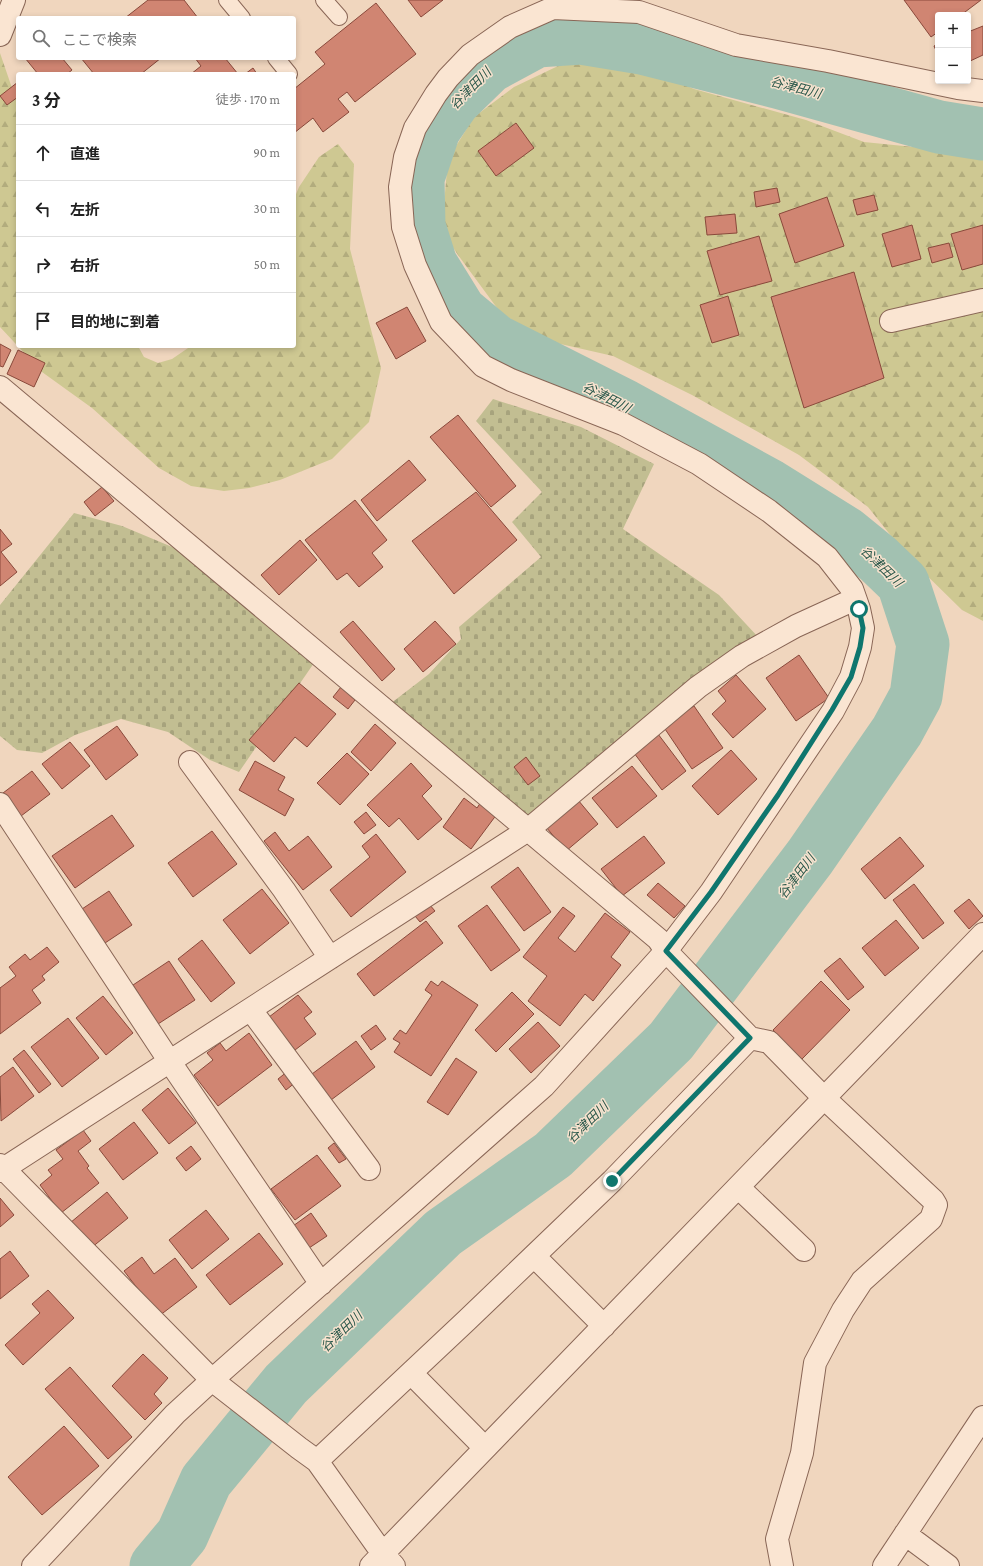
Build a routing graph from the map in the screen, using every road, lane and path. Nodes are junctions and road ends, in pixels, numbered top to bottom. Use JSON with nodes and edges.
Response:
{"nodes":[{"id":1,"x":14,"y":0,"type":"edge"},
{"id":2,"x":227,"y":0,"type":"edge"},
{"id":3,"x":324,"y":0,"type":"edge"},
{"id":4,"x":551,"y":4,"type":"edge"},
{"id":5,"x":240,"y":16,"type":"edge"},
{"id":6,"x":339,"y":17,"type":"dead end"},
{"id":7,"x":0,"y":35,"type":"edge"},
{"id":8,"x":278,"y":60,"type":"edge"},
{"id":9,"x":287,"y":72,"type":"edge"},
{"id":10,"x":983,"y":91,"type":"edge"},
{"id":11,"x":983,"y":300,"type":"edge"},
{"id":12,"x":891,"y":321,"type":"dead end"},
{"id":13,"x":0,"y":387,"type":"edge"},
{"id":14,"x":856,"y":599,"type":"junction"},
{"id":15,"x":190,"y":762,"type":"dead end"},
{"id":16,"x":0,"y":804,"type":"edge"},
{"id":17,"x":528,"y":830,"type":"junction"},
{"id":18,"x":983,"y":934,"type":"edge"},
{"id":19,"x":330,"y":958,"type":"junction"},
{"id":20,"x":674,"y":958,"type":"junction"},
{"id":21,"x":251,"y":1010,"type":"junction"},
{"id":22,"x":750,"y":1038,"type":"junction"},
{"id":23,"x":170,"y":1062,"type":"junction"},
{"id":24,"x":824,"y":1098,"type":"junction"},
{"id":25,"x":1,"y":1168,"type":"edge"},
{"id":26,"x":369,"y":1169,"type":"dead end"},
{"id":27,"x":738,"y":1187,"type":"junction"},
{"id":28,"x":804,"y":1250,"type":"dead end"},
{"id":29,"x":534,"y":1256,"type":"junction"},
{"id":30,"x":320,"y":1284,"type":"junction"},
{"id":31,"x":604,"y":1326,"type":"junction"},
{"id":32,"x":411,"y":1373,"type":"junction"},
{"id":33,"x":212,"y":1380,"type":"junction"},
{"id":34,"x":983,"y":1417,"type":"edge"},
{"id":35,"x":485,"y":1448,"type":"junction"},
{"id":36,"x":318,"y":1461,"type":"junction"},
{"id":37,"x":905,"y":1534,"type":"junction"},
{"id":38,"x":383,"y":1562,"type":"edge"},
{"id":39,"x":33,"y":1566,"type":"edge"},
{"id":40,"x":782,"y":1566,"type":"edge"},
{"id":41,"x":884,"y":1566,"type":"edge"},
{"id":42,"x":948,"y":1566,"type":"edge"}],
"edges":[{"from":1,"to":7,"type":"street"},
{"from":2,"to":5,"type":"lane"},
{"from":3,"to":6,"type":"lane"},
{"from":4,"to":10,"type":"street"},
{"from":4,"to":14,"type":"street"},
{"from":8,"to":9,"type":"lane"},
{"from":11,"to":12,"type":"street"},
{"from":13,"to":17,"type":"street"},
{"from":14,"to":17,"type":"street"},
{"from":14,"to":20,"type":"street"},
{"from":15,"to":19,"type":"street"},
{"from":16,"to":23,"type":"street"},
{"from":17,"to":19,"type":"street"},
{"from":17,"to":20,"type":"street"},
{"from":18,"to":24,"type":"street"},
{"from":19,"to":21,"type":"street"},
{"from":20,"to":22,"type":"street"},
{"from":20,"to":30,"type":"street"},
{"from":21,"to":23,"type":"street"},
{"from":21,"to":26,"type":"street"},
{"from":22,"to":24,"type":"street"},
{"from":22,"to":29,"type":"street"},
{"from":23,"to":25,"type":"street"},
{"from":23,"to":30,"type":"street"},
{"from":24,"to":27,"type":"street"},
{"from":24,"to":40,"type":"street"},
{"from":25,"to":33,"type":"street"},
{"from":27,"to":28,"type":"street"},
{"from":27,"to":31,"type":"street"},
{"from":29,"to":31,"type":"street"},
{"from":29,"to":32,"type":"street"},
{"from":30,"to":33,"type":"street"},
{"from":31,"to":35,"type":"street"},
{"from":32,"to":35,"type":"street"},
{"from":32,"to":36,"type":"street"},
{"from":33,"to":36,"type":"street"},
{"from":33,"to":39,"type":"street"},
{"from":34,"to":37,"type":"street"},
{"from":35,"to":38,"type":"street"},
{"from":36,"to":38,"type":"street"},
{"from":37,"to":41,"type":"street"},
{"from":37,"to":42,"type":"street"}]}
